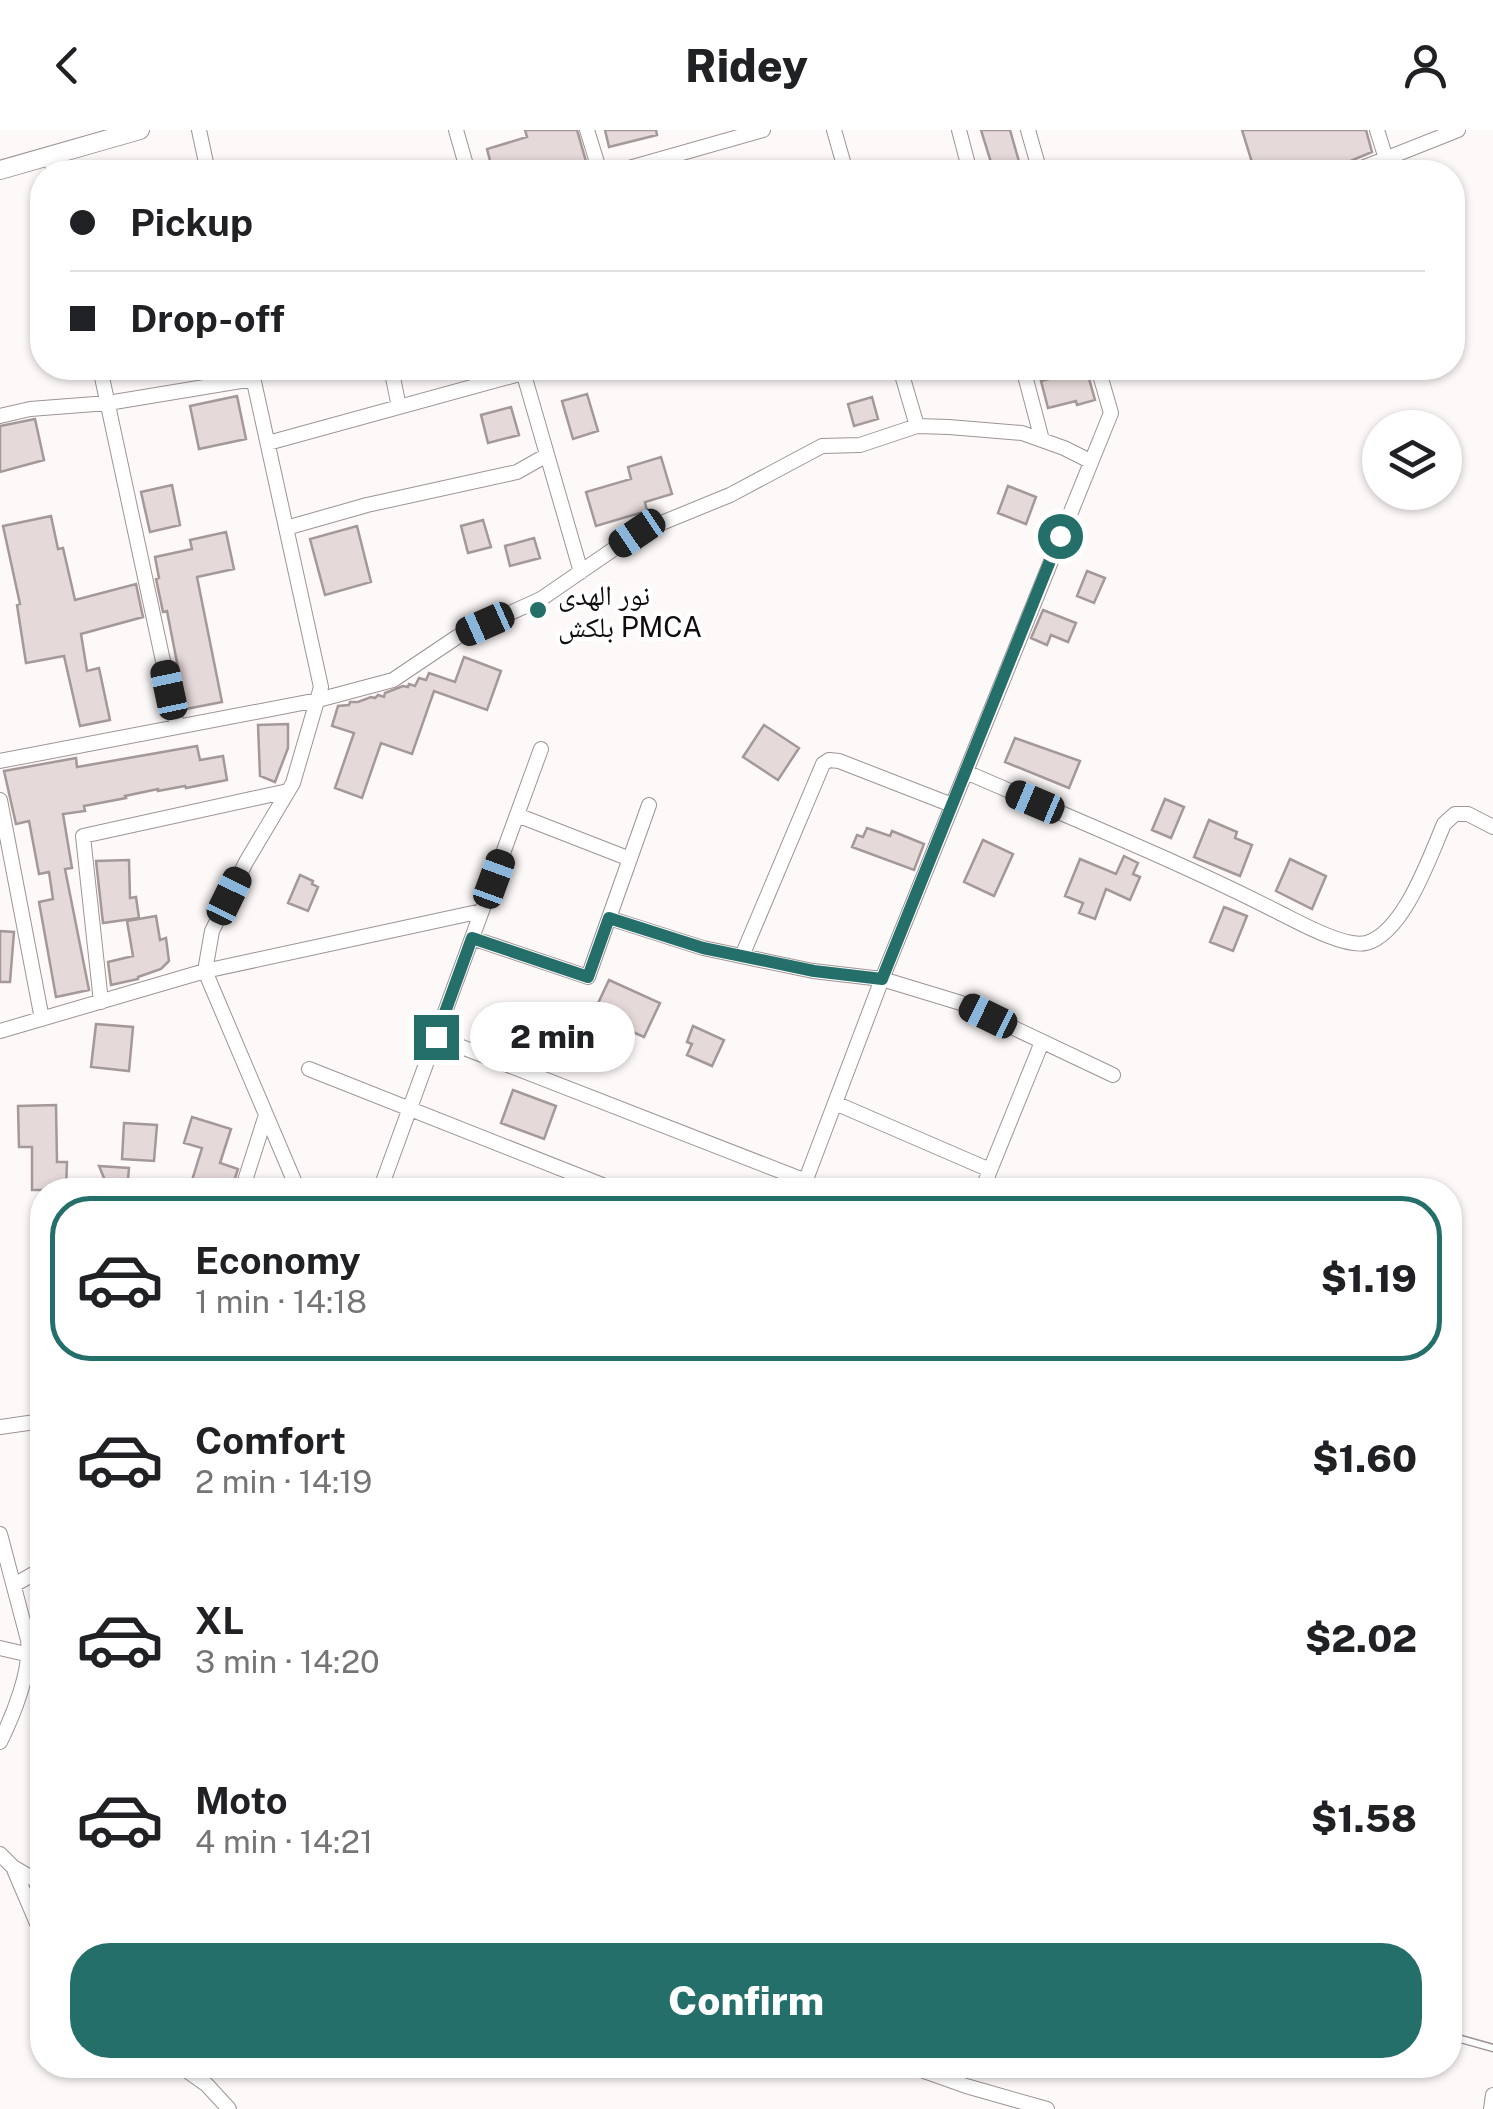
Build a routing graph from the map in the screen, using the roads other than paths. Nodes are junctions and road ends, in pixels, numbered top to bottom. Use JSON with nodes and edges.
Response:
{"nodes":[{"id":1,"x":140,"y":130,"type":"edge"},
{"id":2,"x":199,"y":130,"type":"edge"},
{"id":3,"x":456,"y":130,"type":"edge"},
{"id":4,"x":588,"y":130,"type":"edge"},
{"id":5,"x":763,"y":130,"type":"edge"},
{"id":6,"x":834,"y":130,"type":"edge"},
{"id":7,"x":959,"y":130,"type":"edge"},
{"id":8,"x":1028,"y":130,"type":"edge"},
{"id":9,"x":1377,"y":130,"type":"edge"},
{"id":10,"x":1458,"y":130,"type":"edge"},
{"id":11,"x":1386,"y":159,"type":"joint"},
{"id":12,"x":62,"y":160,"type":"edge"},
{"id":13,"x":205,"y":160,"type":"edge"},
{"id":14,"x":465,"y":160,"type":"edge"},
{"id":15,"x":597,"y":160,"type":"edge"},
{"id":16,"x":657,"y":160,"type":"edge"},
{"id":17,"x":843,"y":160,"type":"edge"},
{"id":18,"x":967,"y":160,"type":"edge"},
{"id":19,"x":1037,"y":160,"type":"edge"},
{"id":20,"x":30,"y":167,"type":"edge"},
{"id":21,"x":0,"y":170,"type":"edge"},
{"id":22,"x":103,"y":380,"type":"edge"},
{"id":23,"x":218,"y":380,"type":"edge"},
{"id":24,"x":254,"y":380,"type":"edge"},
{"id":25,"x":393,"y":380,"type":"edge"},
{"id":26,"x":489,"y":380,"type":"edge"},
{"id":27,"x":525,"y":380,"type":"edge"},
{"id":28,"x":904,"y":380,"type":"edge"},
{"id":29,"x":1025,"y":380,"type":"edge"},
{"id":30,"x":1102,"y":380,"type":"edge"},
{"id":31,"x":108,"y":403,"type":"junction"},
{"id":32,"x":400,"y":407,"type":"junction"},
{"id":33,"x":0,"y":416,"type":"edge"},
{"id":34,"x":917,"y":426,"type":"junction"},
{"id":35,"x":1042,"y":440,"type":"junction"},
{"id":36,"x":268,"y":443,"type":"junction"},
{"id":37,"x":547,"y":455,"type":"junction"},
{"id":38,"x":1090,"y":461,"type":"junction"},
{"id":39,"x":286,"y":528,"type":"junction"},
{"id":40,"x":580,"y":572,"type":"junction"},
{"id":41,"x":318,"y":700,"type":"junction"},
{"id":42,"x":176,"y":726,"type":"junction"},
{"id":43,"x":541,"y":750,"type":"dead end"},
{"id":44,"x":0,"y":761,"type":"edge"},
{"id":45,"x":966,"y":772,"type":"junction"},
{"id":46,"x":288,"y":791,"type":"junction"},
{"id":47,"x":0,"y":800,"type":"edge"},
{"id":48,"x":649,"y":805,"type":"dead end"},
{"id":49,"x":952,"y":805,"type":"junction"},
{"id":50,"x":517,"y":815,"type":"junction"},
{"id":51,"x":1493,"y":828,"type":"edge"},
{"id":52,"x":630,"y":860,"type":"junction"},
{"id":53,"x":482,"y":910,"type":"junction"},
{"id":54,"x":609,"y":918,"type":"junction"},
{"id":55,"x":472,"y":938,"type":"junction"},
{"id":56,"x":742,"y":956,"type":"junction"},
{"id":57,"x":206,"y":971,"type":"junction"},
{"id":58,"x":882,"y":979,"type":"junction"},
{"id":59,"x":101,"y":1002,"type":"junction"},
{"id":60,"x":42,"y":1019,"type":"junction"},
{"id":61,"x":0,"y":1031,"type":"edge"},
{"id":62,"x":436,"y":1037,"type":"junction"},
{"id":63,"x":1042,"y":1042,"type":"junction"},
{"id":64,"x":309,"y":1069,"type":"dead end"},
{"id":65,"x":1113,"y":1075,"type":"dead end"},
{"id":66,"x":836,"y":1103,"type":"junction"},
{"id":67,"x":410,"y":1109,"type":"junction"},
{"id":68,"x":266,"y":1115,"type":"junction"},
{"id":69,"x":990,"y":1170,"type":"junction"},
{"id":70,"x":246,"y":1178,"type":"edge"},
{"id":71,"x":293,"y":1178,"type":"edge"},
{"id":72,"x":384,"y":1178,"type":"edge"},
{"id":73,"x":585,"y":1178,"type":"edge"},
{"id":74,"x":787,"y":1178,"type":"edge"},
{"id":75,"x":807,"y":1178,"type":"edge"},
{"id":76,"x":987,"y":1178,"type":"edge"},
{"id":77,"x":30,"y":1423,"type":"edge"},
{"id":78,"x":0,"y":1427,"type":"edge"},
{"id":79,"x":0,"y":1534,"type":"edge"},
{"id":80,"x":30,"y":1577,"type":"edge"},
{"id":81,"x":14,"y":1586,"type":"junction"},
{"id":82,"x":30,"y":1643,"type":"edge"},
{"id":83,"x":0,"y":1648,"type":"edge"},
{"id":84,"x":30,"y":1652,"type":"edge"},
{"id":85,"x":30,"y":1669,"type":"edge"},
{"id":86,"x":0,"y":1742,"type":"edge"},
{"id":87,"x":0,"y":1854,"type":"edge"},
{"id":88,"x":12,"y":1867,"type":"junction"},
{"id":89,"x":30,"y":1877,"type":"edge"},
{"id":90,"x":30,"y":1908,"type":"edge"},
{"id":91,"x":1462,"y":2039,"type":"edge"},
{"id":92,"x":1493,"y":2048,"type":"edge"},
{"id":93,"x":197,"y":2078,"type":"edge"},
{"id":94,"x":967,"y":2078,"type":"edge"},
{"id":95,"x":1493,"y":2095,"type":"edge"},
{"id":96,"x":228,"y":2109,"type":"edge"},
{"id":97,"x":1047,"y":2109,"type":"edge"},
{"id":98,"x":1490,"y":2109,"type":"edge"}],
"edges":[{"from":1,"to":12,"type":"street"},
{"from":2,"to":13,"type":"street"},
{"from":3,"to":14,"type":"street"},
{"from":4,"to":15,"type":"street"},
{"from":5,"to":16,"type":"street"},
{"from":6,"to":17,"type":"street"},
{"from":7,"to":18,"type":"street"},
{"from":8,"to":19,"type":"street"},
{"from":9,"to":11,"type":"street"},
{"from":10,"to":11,"type":"street"},
{"from":20,"to":21,"type":"street"},
{"from":22,"to":31,"type":"street"},
{"from":23,"to":31,"type":"street"},
{"from":24,"to":36,"type":"street"},
{"from":25,"to":32,"type":"street"},
{"from":26,"to":32,"type":"street"},
{"from":27,"to":37,"type":"street"},
{"from":28,"to":34,"type":"street"},
{"from":29,"to":35,"type":"street"},
{"from":30,"to":38,"type":"street"},
{"from":31,"to":33,"type":"street"},
{"from":31,"to":42,"type":"street"},
{"from":32,"to":36,"type":"street"},
{"from":34,"to":35,"type":"street"},
{"from":34,"to":40,"type":"street"},
{"from":35,"to":38,"type":"street"},
{"from":36,"to":39,"type":"street"},
{"from":37,"to":39,"type":"street"},
{"from":37,"to":40,"type":"street"},
{"from":38,"to":45,"type":"street"},
{"from":39,"to":41,"type":"street"},
{"from":40,"to":41,"type":"street"},
{"from":41,"to":42,"type":"street"},
{"from":41,"to":46,"type":"street"},
{"from":42,"to":44,"type":"street"},
{"from":43,"to":50,"type":"street"},
{"from":45,"to":49,"type":"street"},
{"from":45,"to":51,"type":"street"},
{"from":46,"to":57,"type":"street"},
{"from":46,"to":59,"type":"street"},
{"from":47,"to":60,"type":"street"},
{"from":48,"to":52,"type":"street"},
{"from":49,"to":56,"type":"street"},
{"from":49,"to":58,"type":"street"},
{"from":50,"to":52,"type":"street"},
{"from":50,"to":53,"type":"street"},
{"from":52,"to":54,"type":"street"},
{"from":53,"to":55,"type":"street"},
{"from":53,"to":57,"type":"street"},
{"from":54,"to":55,"type":"street"},
{"from":54,"to":56,"type":"street"},
{"from":55,"to":62,"type":"street"},
{"from":56,"to":58,"type":"street"},
{"from":57,"to":59,"type":"street"},
{"from":57,"to":68,"type":"street"},
{"from":58,"to":63,"type":"street"},
{"from":58,"to":66,"type":"street"},
{"from":59,"to":60,"type":"street"},
{"from":60,"to":61,"type":"street"},
{"from":62,"to":67,"type":"street"},
{"from":62,"to":74,"type":"street"},
{"from":63,"to":65,"type":"street"},
{"from":63,"to":69,"type":"street"},
{"from":64,"to":67,"type":"street"},
{"from":66,"to":69,"type":"street"},
{"from":66,"to":75,"type":"street"},
{"from":67,"to":72,"type":"street"},
{"from":67,"to":73,"type":"street"},
{"from":68,"to":70,"type":"street"},
{"from":68,"to":71,"type":"street"},
{"from":69,"to":76,"type":"street"},
{"from":77,"to":78,"type":"street"},
{"from":79,"to":81,"type":"street"},
{"from":80,"to":81,"type":"street"},
{"from":81,"to":82,"type":"street"},
{"from":83,"to":84,"type":"street"},
{"from":85,"to":86,"type":"street"},
{"from":87,"to":88,"type":"street"},
{"from":88,"to":89,"type":"street"},
{"from":88,"to":90,"type":"street"},
{"from":91,"to":92,"type":"lane"},
{"from":93,"to":96,"type":"street"},
{"from":94,"to":97,"type":"street"},
{"from":95,"to":98,"type":"street"}]}
